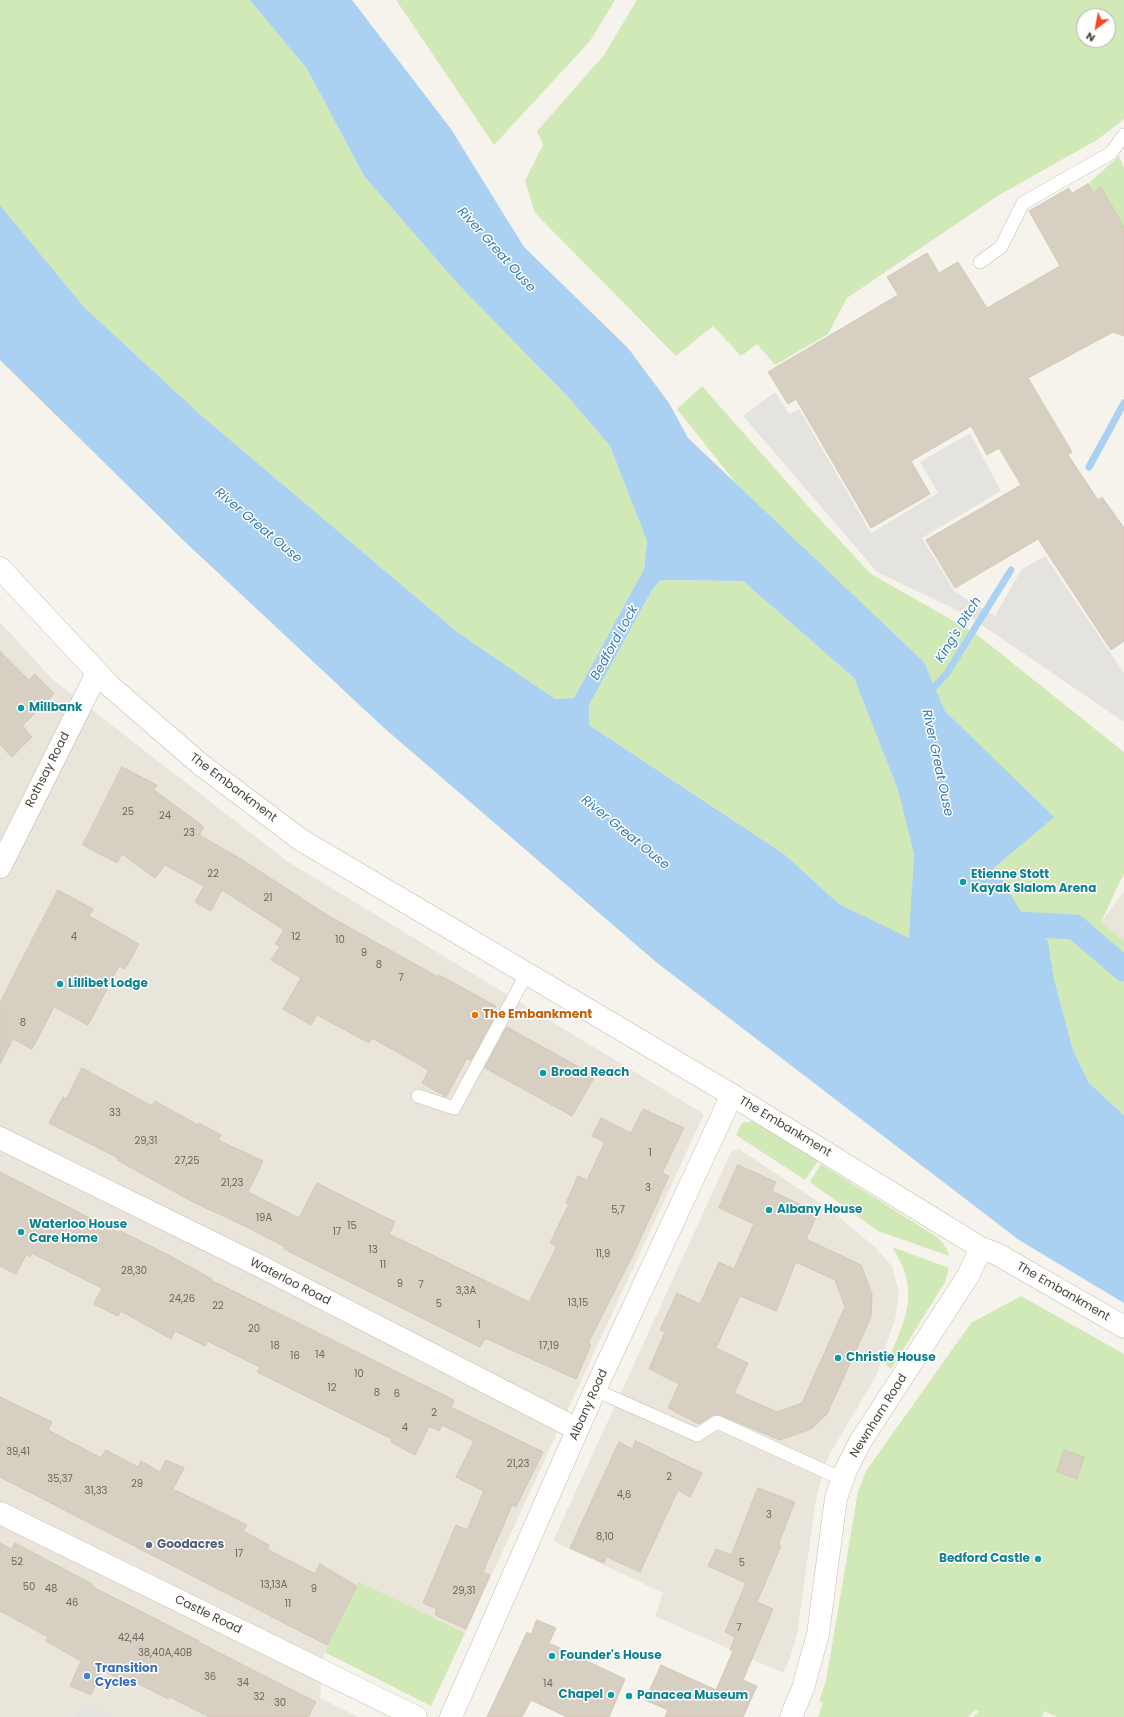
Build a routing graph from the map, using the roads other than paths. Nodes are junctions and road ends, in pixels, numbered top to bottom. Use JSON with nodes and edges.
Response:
{"nodes":[{"id":1,"x":1124,"y":135,"type":"edge"},
{"id":2,"x":980,"y":262,"type":"dead end"},
{"id":3,"x":0,"y":568,"type":"edge"},
{"id":4,"x":97,"y":673,"type":"junction"},
{"id":5,"x":0,"y":867,"type":"edge"},
{"id":6,"x":527,"y":973,"type":"junction"},
{"id":7,"x":732,"y":1095,"type":"junction"},
{"id":8,"x":418,"y":1096,"type":"dead end"},
{"id":9,"x":0,"y":1138,"type":"edge"},
{"id":10,"x":981,"y":1248,"type":"junction"},
{"id":11,"x":1124,"y":1327,"type":"edge"},
{"id":12,"x":595,"y":1390,"type":"junction"},
{"id":13,"x":577,"y":1429,"type":"junction"},
{"id":14,"x":842,"y":1479,"type":"junction"},
{"id":15,"x":0,"y":1513,"type":"edge"},
{"id":16,"x":416,"y":1717,"type":"edge"},
{"id":17,"x":451,"y":1717,"type":"edge"},
{"id":18,"x":791,"y":1717,"type":"edge"}],
"edges":[{"from":1,"to":2,"type":"lane"},
{"from":3,"to":4,"type":"street","name":"The Embankment"},
{"from":4,"to":5,"type":"street","name":"Rothsay Road"},
{"from":4,"to":6,"type":"street","name":"The Embankment"},
{"from":6,"to":7,"type":"street","name":"The Embankment"},
{"from":6,"to":8,"type":"lane"},
{"from":7,"to":10,"type":"street","name":"The Embankment"},
{"from":7,"to":12,"type":"street","name":"Albany Road"},
{"from":9,"to":13,"type":"street","name":"Waterloo Road"},
{"from":10,"to":11,"type":"street","name":"The Embankment"},
{"from":10,"to":14,"type":"street","name":"Newnham Road"},
{"from":12,"to":13,"type":"street","name":"Albany Road"},
{"from":12,"to":14,"type":"lane"},
{"from":13,"to":17,"type":"street","name":"Albany Road"},
{"from":14,"to":18,"type":"street","name":"Newnham Road"},
{"from":15,"to":16,"type":"street","name":"Castle Road"}]}
